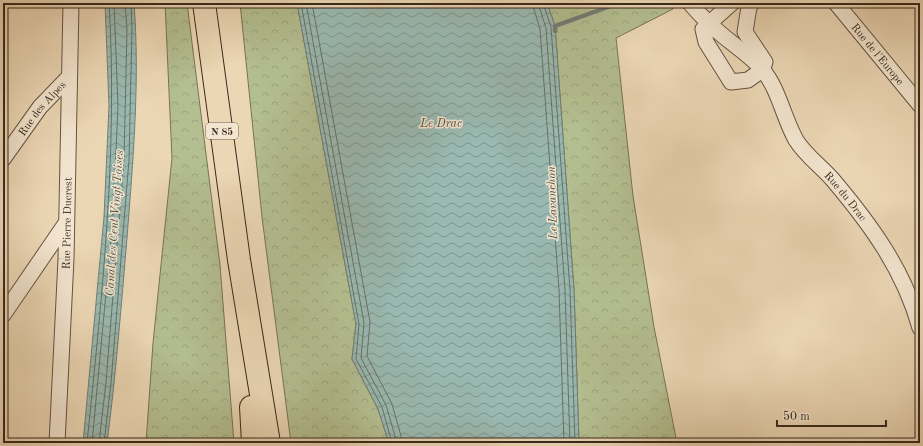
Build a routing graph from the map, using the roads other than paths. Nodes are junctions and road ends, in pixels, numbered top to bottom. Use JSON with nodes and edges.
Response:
{"nodes":[{"id":1,"x":71,"y":3,"type":"edge"},
{"id":2,"x":204,"y":3,"type":"edge"},
{"id":3,"x":690,"y":3,"type":"edge"},
{"id":4,"x":732,"y":3,"type":"edge"},
{"id":5,"x":752,"y":3,"type":"edge"},
{"id":6,"x":836,"y":3,"type":"edge"},
{"id":7,"x":709,"y":24,"type":"junction"},
{"id":8,"x":762,"y":70,"type":"junction"},
{"id":9,"x":68,"y":78,"type":"junction"},
{"id":10,"x":920,"y":105,"type":"edge"},
{"id":11,"x":3,"y":159,"type":"edge"},
{"id":12,"x":66,"y":224,"type":"junction"},
{"id":13,"x":239,"y":260,"type":"junction"},
{"id":14,"x":3,"y":315,"type":"edge"},
{"id":15,"x":920,"y":328,"type":"edge"},
{"id":16,"x":57,"y":443,"type":"edge"},
{"id":17,"x":253,"y":443,"type":"edge"},
{"id":18,"x":269,"y":443,"type":"edge"}],
"edges":[{"from":1,"to":9,"type":"street","name":"Rue Pierre Ducrest"},
{"from":2,"to":13,"type":"highway","number":"N 85"},
{"from":3,"to":7,"type":"street","name":"Rue du Drac"},
{"from":4,"to":7,"type":"street"},
{"from":5,"to":8,"type":"street"},
{"from":6,"to":10,"type":"street","name":"Rue de l'Europe"},
{"from":7,"to":8,"type":"street","name":"Rue du Drac"},
{"from":7,"to":8,"type":"street"},
{"from":8,"to":15,"type":"street","name":"Rue du Drac"},
{"from":9,"to":11,"type":"street","name":"Rue des Alpes"},
{"from":9,"to":12,"type":"street","name":"Rue Pierre Ducrest"},
{"from":12,"to":14,"type":"street"},
{"from":12,"to":16,"type":"street","name":"Rue Pierre Ducrest"},
{"from":13,"to":17,"type":"highway","number":"N 85"},
{"from":13,"to":18,"type":"highway","number":"N 85"}]}
